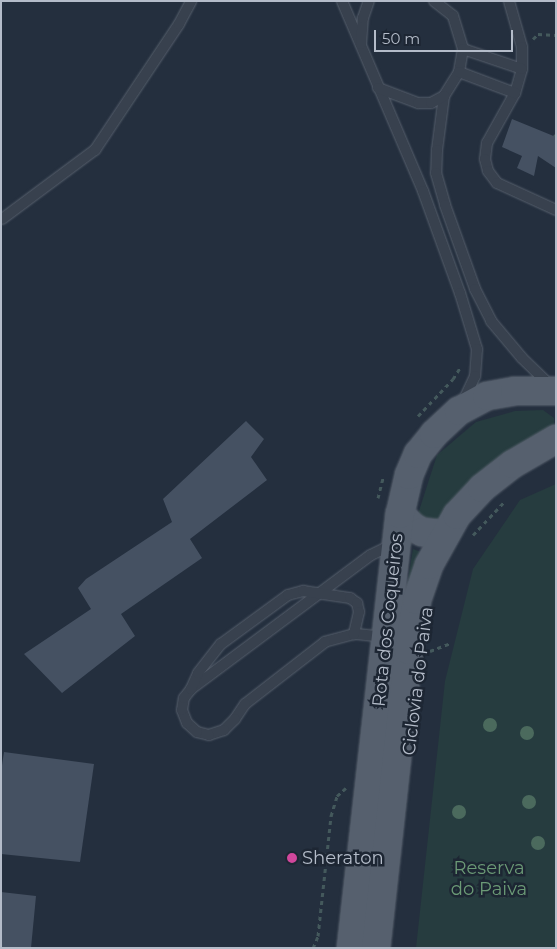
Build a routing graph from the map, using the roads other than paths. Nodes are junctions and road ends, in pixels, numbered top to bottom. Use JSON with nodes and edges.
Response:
{"nodes":[{"id":1,"x":191,"y":1,"type":"edge"},
{"id":2,"x":342,"y":1,"type":"edge"},
{"id":3,"x":369,"y":1,"type":"edge"},
{"id":4,"x":434,"y":1,"type":"edge"},
{"id":5,"x":509,"y":1,"type":"edge"},
{"id":6,"x":360,"y":45,"type":"junction"},
{"id":7,"x":464,"y":49,"type":"junction"},
{"id":8,"x":522,"y":69,"type":"junction"},
{"id":9,"x":459,"y":72,"type":"junction"},
{"id":10,"x":378,"y":88,"type":"junction"},
{"id":11,"x":515,"y":93,"type":"junction"},
{"id":12,"x":444,"y":96,"type":"junction"},
{"id":13,"x":1,"y":208,"type":"edge"},
{"id":14,"x":556,"y":210,"type":"edge"},
{"id":15,"x":2,"y":220,"type":"edge"},
{"id":16,"x":556,"y":391,"type":"edge"},
{"id":17,"x":459,"y":411,"type":"junction"},
{"id":18,"x":555,"y":439,"type":"edge"},
{"id":19,"x":389,"y":510,"type":"junction"},
{"id":20,"x":457,"y":538,"type":"junction"},
{"id":21,"x":397,"y":542,"type":"junction"},
{"id":22,"x":323,"y":592,"type":"junction"},
{"id":23,"x":354,"y":634,"type":"junction"},
{"id":24,"x":386,"y":637,"type":"junction"},
{"id":25,"x":191,"y":688,"type":"junction"},
{"id":26,"x":357,"y":947,"type":"edge"}],
"edges":[{"from":1,"to":15,"type":"lane"},
{"from":2,"to":6,"type":"lane"},
{"from":3,"to":6,"type":"lane"},
{"from":4,"to":7,"type":"lane"},
{"from":5,"to":8,"type":"lane"},
{"from":6,"to":10,"type":"lane"},
{"from":7,"to":8,"type":"lane"},
{"from":7,"to":9,"type":"lane"},
{"from":8,"to":11,"type":"lane"},
{"from":9,"to":11,"type":"lane"},
{"from":9,"to":12,"type":"lane"},
{"from":10,"to":12,"type":"lane"},
{"from":10,"to":17,"type":"lane"},
{"from":11,"to":14,"type":"lane"},
{"from":12,"to":16,"type":"lane"},
{"from":13,"to":15,"type":"lane"},
{"from":16,"to":17,"type":"main road","name":"Rota dos Coqueiros"},
{"from":17,"to":19,"type":"main road","name":"Rota dos Coqueiros"},
{"from":18,"to":20,"type":"main road","name":"Rota dos Coqueiros"},
{"from":19,"to":20,"type":"main road"},
{"from":19,"to":21,"type":"main road","name":"Rota dos Coqueiros"},
{"from":20,"to":26,"type":"main road","name":"Rota dos Coqueiros"},
{"from":21,"to":22,"type":"lane"},
{"from":21,"to":24,"type":"main road","name":"Rota dos Coqueiros"},
{"from":22,"to":23,"type":"lane"},
{"from":22,"to":25,"type":"lane"},
{"from":22,"to":25,"type":"lane"},
{"from":23,"to":24,"type":"lane"},
{"from":23,"to":25,"type":"lane"},
{"from":24,"to":26,"type":"main road","name":"Rota dos Coqueiros"}]}
